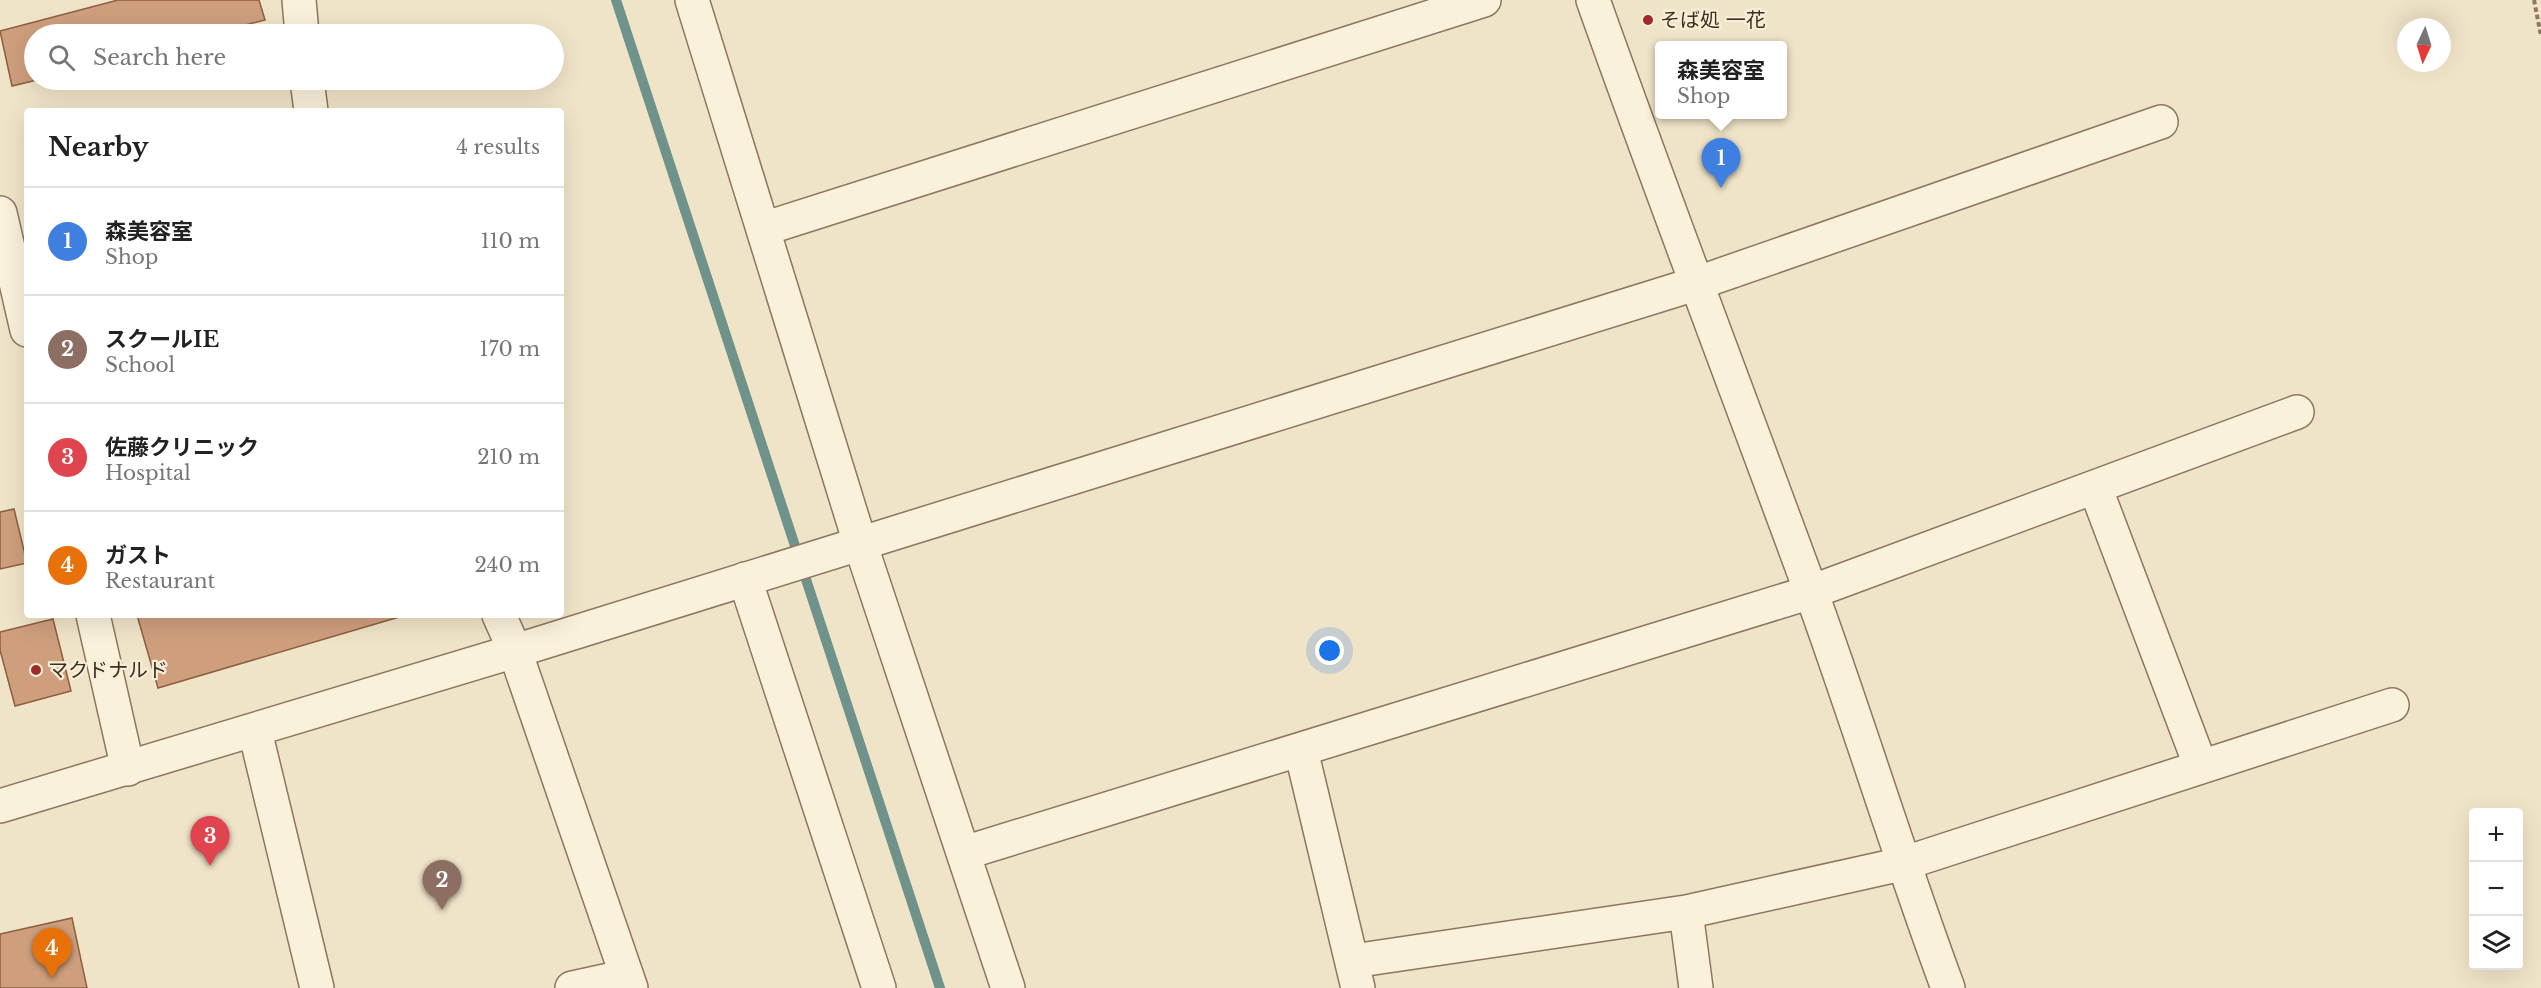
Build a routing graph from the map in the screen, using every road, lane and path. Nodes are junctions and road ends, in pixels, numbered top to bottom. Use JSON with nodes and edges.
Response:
{"nodes":[{"id":1,"x":299,"y":0,"type":"edge"},
{"id":2,"x":692,"y":0,"type":"edge"},
{"id":3,"x":1484,"y":0,"type":"edge"},
{"id":4,"x":1593,"y":0,"type":"edge"},
{"id":5,"x":2534,"y":0,"type":"edge"},
{"id":6,"x":301,"y":24,"type":"edge"},
{"id":7,"x":2541,"y":36,"type":"edge"},
{"id":8,"x":308,"y":90,"type":"edge"},
{"id":9,"x":311,"y":108,"type":"edge"},
{"id":10,"x":2161,"y":122,"type":"dead end"},
{"id":11,"x":0,"y":213,"type":"edge"},
{"id":12,"x":763,"y":229,"type":"junction"},
{"id":13,"x":1695,"y":284,"type":"junction"},
{"id":14,"x":24,"y":317,"type":"edge"},
{"id":15,"x":2297,"y":412,"type":"dead end"},
{"id":16,"x":2095,"y":487,"type":"junction"},
{"id":17,"x":860,"y":543,"type":"junction"},
{"id":18,"x":745,"y":579,"type":"junction"},
{"id":19,"x":1811,"y":592,"type":"junction"},
{"id":20,"x":94,"y":618,"type":"edge"},
{"id":21,"x":500,"y":618,"type":"edge"},
{"id":22,"x":515,"y":651,"type":"junction"},
{"id":23,"x":2392,"y":705,"type":"dead end"},
{"id":24,"x":255,"y":731,"type":"junction"},
{"id":25,"x":1301,"y":750,"type":"junction"},
{"id":26,"x":2201,"y":767,"type":"junction"},
{"id":27,"x":128,"y":769,"type":"junction"},
{"id":28,"x":0,"y":806,"type":"edge"},
{"id":29,"x":964,"y":853,"type":"junction"},
{"id":30,"x":1902,"y":864,"type":"junction"},
{"id":31,"x":1686,"y":912,"type":"junction"},
{"id":32,"x":1355,"y":975,"type":"edge"},
{"id":33,"x":629,"y":982,"type":"edge"},
{"id":34,"x":316,"y":988,"type":"edge"},
{"id":35,"x":572,"y":988,"type":"edge"},
{"id":36,"x":879,"y":988,"type":"edge"},
{"id":37,"x":1008,"y":988,"type":"edge"},
{"id":38,"x":1696,"y":988,"type":"edge"},
{"id":39,"x":1948,"y":988,"type":"edge"}],
"edges":[{"from":1,"to":6,"type":"street"},
{"from":2,"to":12,"type":"street"},
{"from":3,"to":12,"type":"street"},
{"from":4,"to":13,"type":"street"},
{"from":5,"to":7,"type":"path"},
{"from":8,"to":9,"type":"street"},
{"from":10,"to":13,"type":"street"},
{"from":11,"to":14,"type":"street"},
{"from":12,"to":17,"type":"street"},
{"from":13,"to":17,"type":"street"},
{"from":13,"to":19,"type":"street"},
{"from":15,"to":16,"type":"street"},
{"from":16,"to":19,"type":"street"},
{"from":16,"to":26,"type":"street"},
{"from":17,"to":18,"type":"street"},
{"from":17,"to":29,"type":"street"},
{"from":18,"to":22,"type":"street"},
{"from":18,"to":36,"type":"street"},
{"from":19,"to":25,"type":"street"},
{"from":19,"to":30,"type":"street"},
{"from":20,"to":27,"type":"street"},
{"from":21,"to":22,"type":"street"},
{"from":22,"to":24,"type":"street"},
{"from":22,"to":33,"type":"street"},
{"from":23,"to":26,"type":"street"},
{"from":24,"to":27,"type":"street"},
{"from":24,"to":34,"type":"street"},
{"from":25,"to":29,"type":"street"},
{"from":25,"to":32,"type":"street"},
{"from":26,"to":30,"type":"street"},
{"from":27,"to":28,"type":"street"},
{"from":29,"to":37,"type":"street"},
{"from":30,"to":31,"type":"street"},
{"from":30,"to":39,"type":"street"},
{"from":31,"to":32,"type":"street"},
{"from":31,"to":38,"type":"street"},
{"from":33,"to":35,"type":"street"}]}
